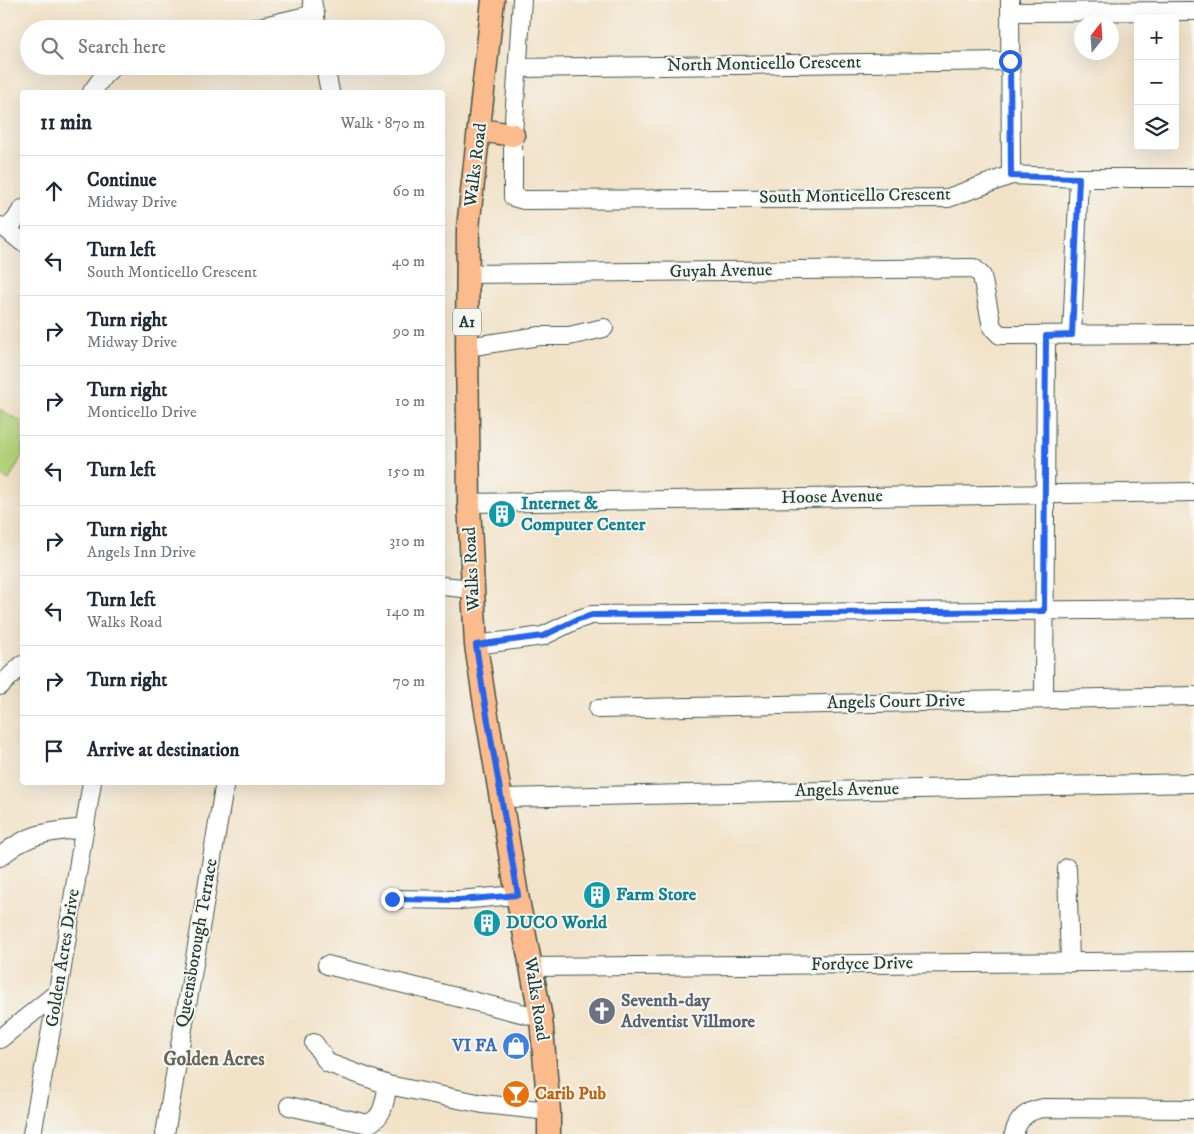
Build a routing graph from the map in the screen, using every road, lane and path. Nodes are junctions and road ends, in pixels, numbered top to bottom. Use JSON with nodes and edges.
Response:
{"nodes":[{"id":1,"x":494,"y":0,"type":"edge"},
{"id":2,"x":522,"y":0,"type":"edge"},
{"id":3,"x":1010,"y":6,"type":"edge"},
{"id":4,"x":1194,"y":11,"type":"edge"},
{"id":5,"x":315,"y":14,"type":"edge"},
{"id":6,"x":289,"y":20,"type":"edge"},
{"id":7,"x":1010,"y":61,"type":"junction"},
{"id":8,"x":518,"y":68,"type":"junction"},
{"id":9,"x":104,"y":75,"type":"edge"},
{"id":10,"x":327,"y":75,"type":"edge"},
{"id":11,"x":93,"y":90,"type":"edge"},
{"id":12,"x":330,"y":90,"type":"edge"},
{"id":13,"x":480,"y":130,"type":"junction"},
{"id":14,"x":513,"y":135,"type":"junction"},
{"id":15,"x":1011,"y":176,"type":"junction"},
{"id":16,"x":1079,"y":178,"type":"junction"},
{"id":17,"x":1194,"y":178,"type":"edge"},
{"id":18,"x":20,"y":212,"type":"edge"},
{"id":19,"x":2,"y":227,"type":"edge"},
{"id":20,"x":20,"y":240,"type":"edge"},
{"id":21,"x":469,"y":274,"type":"junction"},
{"id":22,"x":604,"y":328,"type":"dead end"},
{"id":23,"x":1194,"y":334,"type":"edge"},
{"id":24,"x":1072,"y":335,"type":"junction"},
{"id":25,"x":1046,"y":336,"type":"junction"},
{"id":26,"x":467,"y":347,"type":"junction"},
{"id":27,"x":1194,"y":492,"type":"edge"},
{"id":28,"x":1045,"y":494,"type":"junction"},
{"id":29,"x":469,"y":502,"type":"junction"},
{"id":30,"x":445,"y":586,"type":"edge"},
{"id":31,"x":472,"y":589,"type":"junction"},
{"id":32,"x":1194,"y":609,"type":"edge"},
{"id":33,"x":1044,"y":611,"type":"junction"},
{"id":34,"x":476,"y":645,"type":"junction"},
{"id":35,"x":20,"y":668,"type":"edge"},
{"id":36,"x":0,"y":686,"type":"edge"},
{"id":37,"x":1194,"y":696,"type":"edge"},
{"id":38,"x":1044,"y":699,"type":"junction"},
{"id":39,"x":598,"y":709,"type":"dead end"},
{"id":40,"x":1194,"y":783,"type":"edge"},
{"id":41,"x":92,"y":785,"type":"edge"},
{"id":42,"x":224,"y":785,"type":"edge"},
{"id":43,"x":501,"y":798,"type":"junction"},
{"id":44,"x":85,"y":828,"type":"junction"},
{"id":45,"x":0,"y":857,"type":"edge"},
{"id":46,"x":1067,"y":868,"type":"dead end"},
{"id":47,"x":518,"y":895,"type":"junction"},
{"id":48,"x":392,"y":899,"type":"dead end"},
{"id":49,"x":1194,"y":961,"type":"edge"},
{"id":50,"x":1070,"y":962,"type":"junction"},
{"id":51,"x":327,"y":965,"type":"dead end"},
{"id":52,"x":531,"y":968,"type":"junction"},
{"id":53,"x":58,"y":992,"type":"junction"},
{"id":54,"x":541,"y":1018,"type":"junction"},
{"id":55,"x":0,"y":1039,"type":"edge"},
{"id":56,"x":314,"y":1043,"type":"dead end"},
{"id":57,"x":388,"y":1085,"type":"junction"},
{"id":58,"x":289,"y":1106,"type":"dead end"},
{"id":59,"x":1194,"y":1109,"type":"edge"},
{"id":60,"x":549,"y":1111,"type":"junction"},
{"id":61,"x":32,"y":1134,"type":"edge"},
{"id":62,"x":164,"y":1134,"type":"edge"},
{"id":63,"x":549,"y":1134,"type":"edge"},
{"id":64,"x":1014,"y":1134,"type":"edge"}],
"edges":[{"from":1,"to":13,"type":"main road","name":"Walks Road","number":"A1"},
{"from":2,"to":8,"type":"street"},
{"from":3,"to":4,"type":"street"},
{"from":3,"to":7,"type":"street"},
{"from":5,"to":6,"type":"street"},
{"from":7,"to":8,"type":"street","name":"North Monticello Crescent"},
{"from":7,"to":15,"type":"street"},
{"from":8,"to":14,"type":"street"},
{"from":9,"to":11,"type":"street"},
{"from":10,"to":12,"type":"street"},
{"from":13,"to":14,"type":"main road"},
{"from":13,"to":21,"type":"main road","name":"Walks Road","number":"A1"},
{"from":14,"to":15,"type":"street","name":"South Monticello Crescent"},
{"from":15,"to":16,"type":"street","name":"South Monticello Crescent"},
{"from":16,"to":17,"type":"street","name":"South Monticello Crescent"},
{"from":16,"to":24,"type":"street"},
{"from":18,"to":19,"type":"street"},
{"from":19,"to":20,"type":"street"},
{"from":21,"to":25,"type":"street","name":"Guyah Avenue"},
{"from":21,"to":26,"type":"main road","name":"Walks Road","number":"A1"},
{"from":22,"to":26,"type":"street"},
{"from":23,"to":24,"type":"street"},
{"from":24,"to":25,"type":"street"},
{"from":25,"to":28,"type":"street"},
{"from":26,"to":29,"type":"main road","name":"Walks Road","number":"A1"},
{"from":27,"to":28,"type":"street","name":"Hoose Avenue"},
{"from":28,"to":29,"type":"street","name":"Hoose Avenue"},
{"from":28,"to":33,"type":"street"},
{"from":29,"to":31,"type":"main road","name":"Walks Road","number":"A1"},
{"from":30,"to":31,"type":"street"},
{"from":31,"to":34,"type":"main road","name":"Walks Road","number":"A1"},
{"from":32,"to":33,"type":"street"},
{"from":33,"to":34,"type":"street"},
{"from":33,"to":38,"type":"street"},
{"from":34,"to":43,"type":"main road","name":"Walks Road","number":"A1"},
{"from":35,"to":36,"type":"street"},
{"from":37,"to":38,"type":"street","name":"Angels Court Drive"},
{"from":38,"to":39,"type":"street","name":"Angels Court Drive"},
{"from":40,"to":43,"type":"street","name":"Angels Avenue"},
{"from":41,"to":44,"type":"street","name":"Golden Acres Drive"},
{"from":42,"to":62,"type":"street","name":"Queensborough Terrace"},
{"from":43,"to":47,"type":"main road","name":"Walks Road","number":"A1"},
{"from":44,"to":45,"type":"street"},
{"from":44,"to":53,"type":"street","name":"Golden Acres Drive"},
{"from":46,"to":50,"type":"street"},
{"from":47,"to":48,"type":"street"},
{"from":47,"to":52,"type":"main road","name":"Walks Road","number":"A1"},
{"from":49,"to":50,"type":"street","name":"Fordyce Drive"},
{"from":50,"to":52,"type":"street","name":"Fordyce Drive"},
{"from":51,"to":54,"type":"street"},
{"from":52,"to":54,"type":"main road","name":"Walks Road","number":"A1"},
{"from":53,"to":55,"type":"street"},
{"from":53,"to":61,"type":"street","name":"Golden Acres Drive"},
{"from":54,"to":60,"type":"main road","name":"Walks Road","number":"A1"},
{"from":56,"to":57,"type":"street"},
{"from":57,"to":58,"type":"street"},
{"from":57,"to":60,"type":"street"},
{"from":59,"to":64,"type":"street"},
{"from":60,"to":63,"type":"main road","name":"Walks Road","number":"A1"}]}
